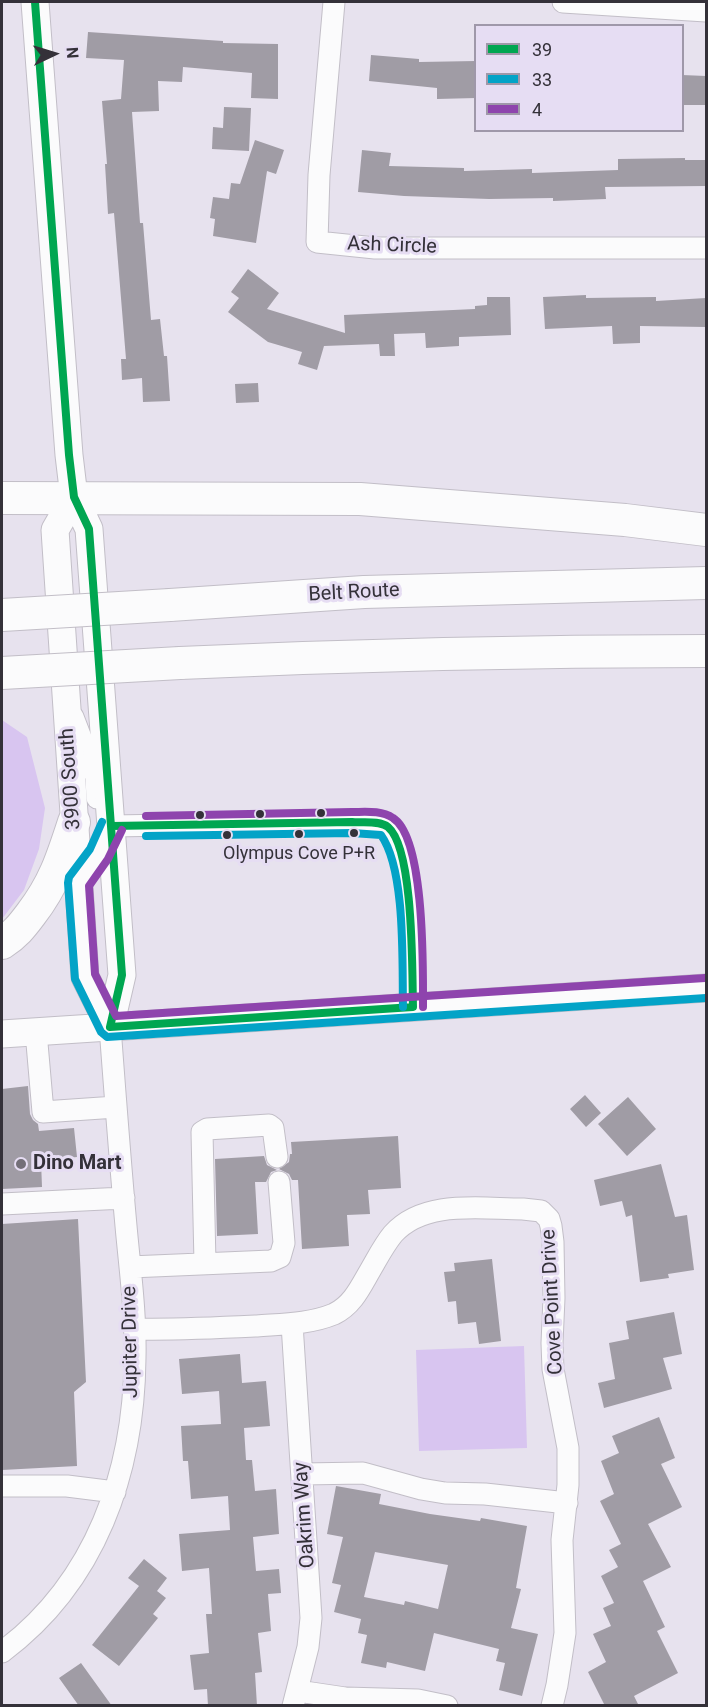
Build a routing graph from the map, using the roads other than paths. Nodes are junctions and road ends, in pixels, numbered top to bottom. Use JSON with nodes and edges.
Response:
{"nodes":[{"id":1,"x":35,"y":2,"type":"edge"},
{"id":2,"x":334,"y":2,"type":"edge"},
{"id":3,"x":563,"y":2,"type":"edge"},
{"id":4,"x":590,"y":3,"type":"edge"},
{"id":5,"x":706,"y":11,"type":"edge"},
{"id":6,"x":706,"y":248,"type":"edge"},
{"id":7,"x":74,"y":497,"type":"junction"},
{"id":8,"x":2,"y":498,"type":"edge"},
{"id":9,"x":706,"y":530,"type":"edge"},
{"id":10,"x":706,"y":583,"type":"edge"},
{"id":11,"x":2,"y":615,"type":"edge"},
{"id":12,"x":706,"y":651,"type":"edge"},
{"id":13,"x":2,"y":673,"type":"edge"},
{"id":14,"x":65,"y":696,"type":"junction"},
{"id":15,"x":74,"y":822,"type":"junction"},
{"id":16,"x":112,"y":826,"type":"junction"},
{"id":17,"x":78,"y":883,"type":"junction"},
{"id":18,"x":2,"y":943,"type":"edge"},
{"id":19,"x":706,"y":988,"type":"edge"},
{"id":20,"x":414,"y":1007,"type":"junction"},
{"id":21,"x":110,"y":1027,"type":"junction"},
{"id":22,"x":36,"y":1032,"type":"junction"},
{"id":23,"x":2,"y":1034,"type":"edge"},
{"id":24,"x":116,"y":1107,"type":"junction"},
{"id":25,"x":277,"y":1156,"type":"dead end"},
{"id":26,"x":279,"y":1182,"type":"dead end"},
{"id":27,"x":124,"y":1198,"type":"junction"},
{"id":28,"x":2,"y":1204,"type":"edge"},
{"id":29,"x":205,"y":1263,"type":"junction"},
{"id":30,"x":130,"y":1267,"type":"junction"},
{"id":31,"x":292,"y":1323,"type":"junction"},
{"id":32,"x":134,"y":1329,"type":"junction"},
{"id":33,"x":303,"y":1474,"type":"junction"},
{"id":34,"x":2,"y":1486,"type":"edge"},
{"id":35,"x":115,"y":1492,"type":"junction"},
{"id":36,"x":567,"y":1503,"type":"junction"},
{"id":37,"x":2,"y":1652,"type":"edge"},
{"id":38,"x":295,"y":1698,"type":"edge"},
{"id":39,"x":447,"y":1706,"type":"edge"},
{"id":40,"x":552,"y":1706,"type":"edge"}],
"edges":[{"from":1,"to":7,"type":"main road","name":"3900 South"},
{"from":2,"to":6,"type":"street","name":"Ash Circle"},
{"from":3,"to":4,"type":"street"},
{"from":4,"to":5,"type":"street"},
{"from":7,"to":8,"type":"highway"},
{"from":7,"to":9,"type":"highway"},
{"from":7,"to":14,"type":"main road","name":"3900 South"},
{"from":7,"to":16,"type":"main road","name":"3900 South"},
{"from":10,"to":11,"type":"highway","name":"Belt Route","bridge":true},
{"from":12,"to":13,"type":"highway","bridge":true},
{"from":14,"to":15,"type":"main road","name":"3900 South"},
{"from":14,"to":16,"type":"street"},
{"from":15,"to":17,"type":"main road","name":"3900 South"},
{"from":15,"to":18,"type":"highway"},
{"from":16,"to":17,"type":"street"},
{"from":16,"to":20,"type":"street"},
{"from":16,"to":21,"type":"main road","name":"3900 South"},
{"from":17,"to":21,"type":"main road","name":"3900 South"},
{"from":19,"to":20,"type":"main road"},
{"from":20,"to":21,"type":"main road"},
{"from":21,"to":22,"type":"main road"},
{"from":21,"to":24,"type":"street","name":"Jupiter Drive"},
{"from":22,"to":23,"type":"main road"},
{"from":22,"to":24,"type":"street"},
{"from":24,"to":27,"type":"street","name":"Jupiter Drive"},
{"from":25,"to":29,"type":"street"},
{"from":26,"to":29,"type":"street"},
{"from":27,"to":28,"type":"street"},
{"from":27,"to":30,"type":"street","name":"Jupiter Drive"},
{"from":29,"to":30,"type":"street"},
{"from":30,"to":32,"type":"street","name":"Jupiter Drive"},
{"from":31,"to":32,"type":"street","name":"Cove Point Drive"},
{"from":31,"to":33,"type":"street","name":"Oakrim Way"},
{"from":31,"to":36,"type":"street","name":"Cove Point Drive"},
{"from":32,"to":35,"type":"street","name":"Jupiter Drive"},
{"from":33,"to":36,"type":"street"},
{"from":33,"to":38,"type":"street","name":"Oakrim Way"},
{"from":34,"to":35,"type":"street"},
{"from":35,"to":37,"type":"street","name":"Jupiter Drive"},
{"from":36,"to":40,"type":"street","name":"Cove Point Drive"},
{"from":38,"to":39,"type":"street"}]}
